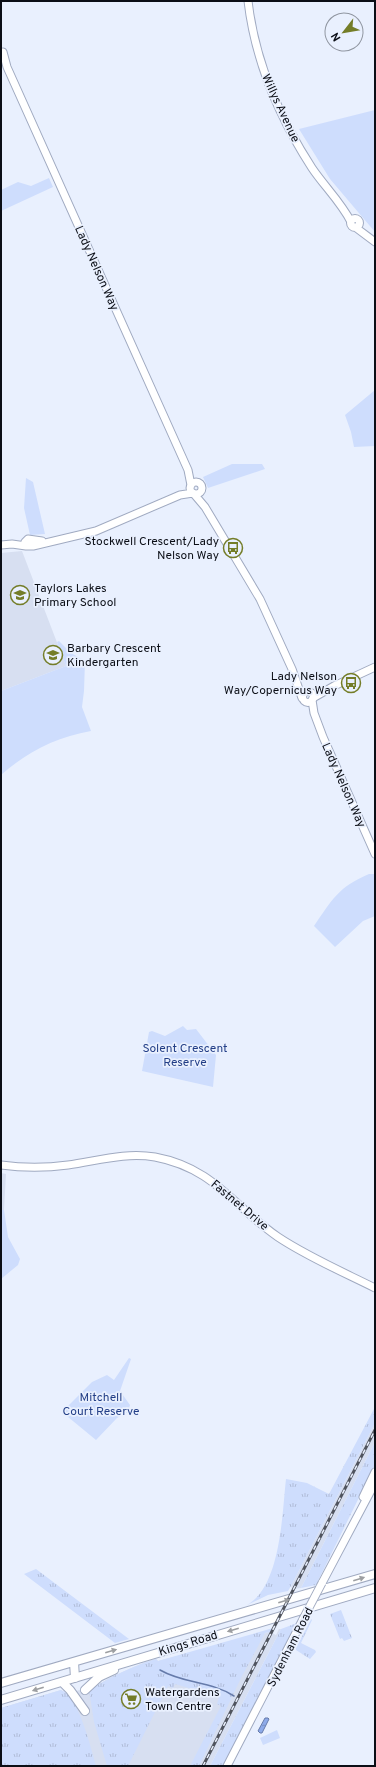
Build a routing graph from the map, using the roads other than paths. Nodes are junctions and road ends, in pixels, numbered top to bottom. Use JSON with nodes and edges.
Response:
{"nodes":[{"id":1,"x":248,"y":1,"type":"edge"},
{"id":2,"x":2,"y":53,"type":"edge"},
{"id":3,"x":373,"y":240,"type":"edge"},
{"id":4,"x":188,"y":470,"type":"junction"},
{"id":5,"x":200,"y":486,"type":"junction"},
{"id":6,"x":192,"y":490,"type":"junction"},
{"id":7,"x":204,"y":507,"type":"junction"},
{"id":8,"x":1,"y":545,"type":"edge"},
{"id":9,"x":375,"y":667,"type":"edge"},
{"id":10,"x":295,"y":676,"type":"junction"},
{"id":11,"x":311,"y":695,"type":"junction"},
{"id":12,"x":303,"y":699,"type":"junction"},
{"id":13,"x":323,"y":737,"type":"junction"},
{"id":14,"x":375,"y":854,"type":"edge"},
{"id":15,"x":1,"y":1165,"type":"edge"},
{"id":16,"x":375,"y":1288,"type":"edge"},
{"id":17,"x":375,"y":1472,"type":"edge"},
{"id":18,"x":375,"y":1483,"type":"edge"},
{"id":19,"x":351,"y":1527,"type":"junction"},
{"id":20,"x":375,"y":1574,"type":"edge"},
{"id":21,"x":375,"y":1588,"type":"edge"},
{"id":22,"x":140,"y":1658,"type":"junction"},
{"id":23,"x":74,"y":1662,"type":"junction"},
{"id":24,"x":78,"y":1677,"type":"junction"},
{"id":25,"x":62,"y":1682,"type":"junction"},
{"id":26,"x":1,"y":1683,"type":"edge"},
{"id":27,"x":85,"y":1690,"type":"dead end"},
{"id":28,"x":1,"y":1700,"type":"edge"},
{"id":29,"x":85,"y":1711,"type":"dead end"},
{"id":30,"x":228,"y":1766,"type":"edge"}],
"edges":[{"from":1,"to":3,"type":"street","name":"Willys Avenue"},
{"from":2,"to":4,"type":"street","name":"Lady Nelson Way"},
{"from":4,"to":5,"type":"street","name":"Lady Nelson Way"},
{"from":4,"to":6,"type":"street","name":"Lady Nelson Way"},
{"from":5,"to":6,"type":"street"},
{"from":5,"to":6,"type":"street"},
{"from":5,"to":7,"type":"street","name":"Lady Nelson Way"},
{"from":6,"to":7,"type":"street","name":"Lady Nelson Way"},
{"from":6,"to":8,"type":"street"},
{"from":7,"to":10,"type":"street","name":"Lady Nelson Way"},
{"from":9,"to":11,"type":"street"},
{"from":10,"to":11,"type":"street","name":"Lady Nelson Way"},
{"from":10,"to":12,"type":"street","name":"Lady Nelson Way"},
{"from":11,"to":12,"type":"street"},
{"from":11,"to":13,"type":"street","name":"Lady Nelson Way"},
{"from":12,"to":13,"type":"street","name":"Lady Nelson Way"},
{"from":13,"to":14,"type":"street","name":"Lady Nelson Way"},
{"from":15,"to":16,"type":"street","name":"Fastnet Drive"},
{"from":17,"to":19,"type":"street","name":"Sydenham Road"},
{"from":18,"to":19,"type":"street","name":"Sydenham Road"},
{"from":19,"to":30,"type":"street","name":"Sydenham Road","bridge":true},
{"from":23,"to":20,"type":"main road","name":"Kings Road","one_way":true},
{"from":21,"to":22,"type":"main road","name":"Kings Road","one_way":true},
{"from":22,"to":24,"type":"main road","name":"Kings Road"},
{"from":22,"to":27,"type":"main road"},
{"from":23,"to":24,"type":"main road"},
{"from":23,"to":26,"type":"main road","name":"Kings Road"},
{"from":24,"to":25,"type":"main road","name":"Kings Road"},
{"from":25,"to":28,"type":"main road","name":"Kings Road","one_way":true},
{"from":25,"to":29,"type":"main road"}]}
